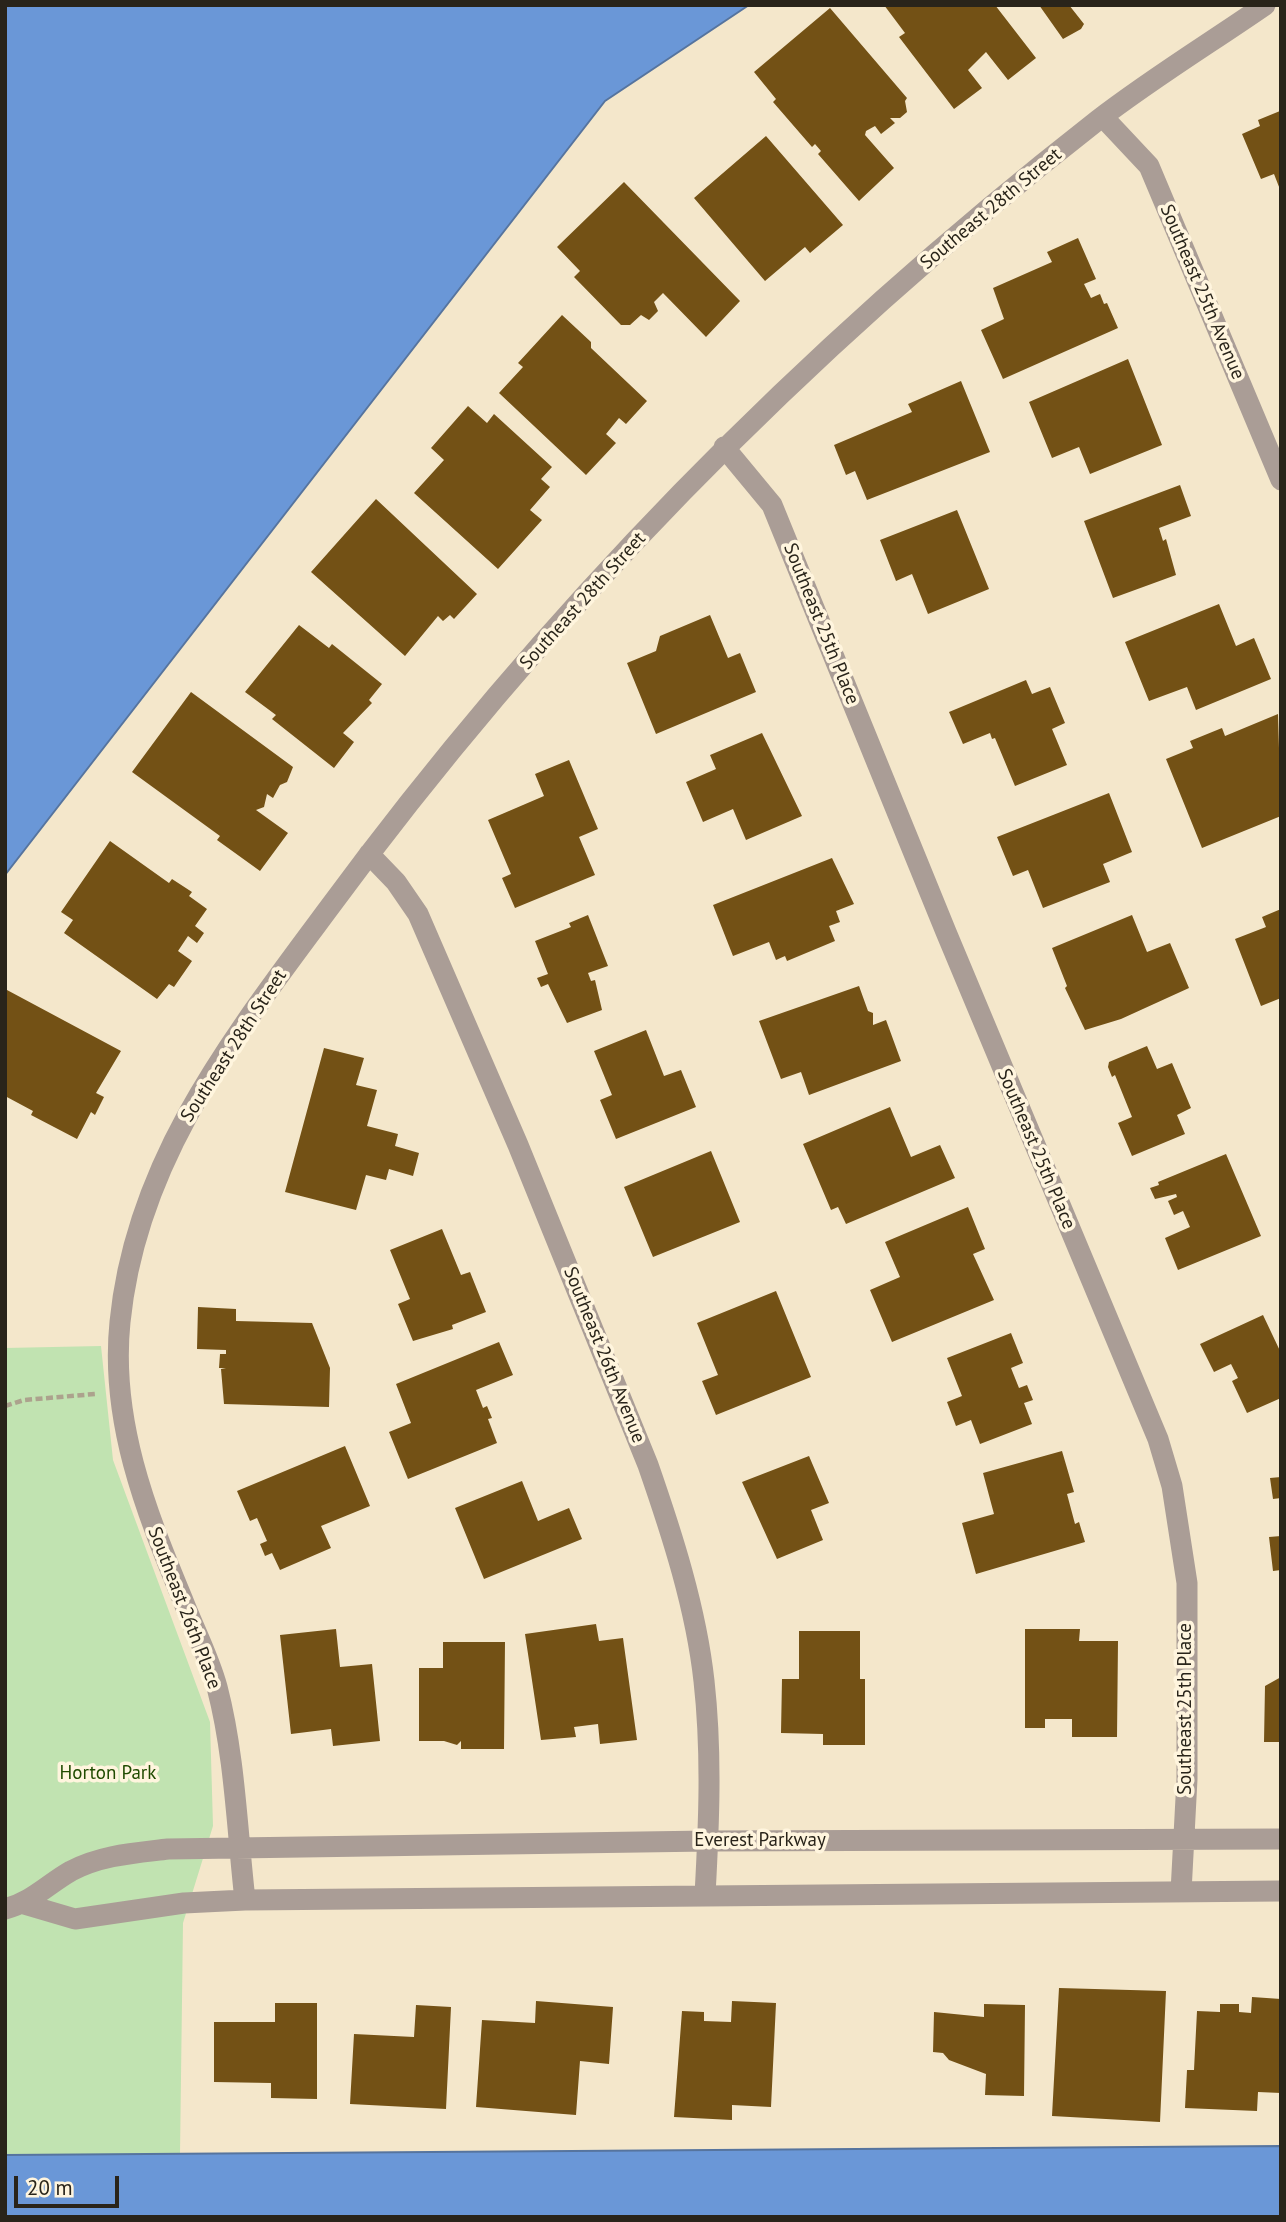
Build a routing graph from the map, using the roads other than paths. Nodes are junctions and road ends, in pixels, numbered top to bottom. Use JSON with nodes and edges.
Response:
{"nodes":[{"id":1,"x":1265,"y":5,"type":"edge"},
{"id":2,"x":1103,"y":117,"type":"junction"},
{"id":3,"x":724,"y":447,"type":"junction"},
{"id":4,"x":1281,"y":480,"type":"edge"},
{"id":5,"x":369,"y":854,"type":"junction"},
{"id":6,"x":118,"y":1361,"type":"joint"},
{"id":7,"x":1281,"y":1839,"type":"edge"},
{"id":8,"x":1184,"y":1840,"type":"junction"},
{"id":9,"x":708,"y":1841,"type":"junction"},
{"id":10,"x":239,"y":1846,"type":"junction"},
{"id":11,"x":1281,"y":1891,"type":"edge"},
{"id":12,"x":1181,"y":1892,"type":"junction"},
{"id":13,"x":705,"y":1895,"type":"junction"},
{"id":14,"x":245,"y":1900,"type":"junction"},
{"id":15,"x":15,"y":1907,"type":"edge"}],
"edges":[{"from":1,"to":2,"type":"street","name":"Southeast 28th Street"},
{"from":2,"to":3,"type":"street","name":"Southeast 28th Street"},
{"from":2,"to":4,"type":"street","name":"Southeast 25th Avenue"},
{"from":3,"to":5,"type":"street","name":"Southeast 28th Street"},
{"from":3,"to":8,"type":"street","name":"Southeast 25th Place"},
{"from":5,"to":6,"type":"street","name":"Southeast 28th Street"},
{"from":5,"to":9,"type":"street","name":"Southeast 26th Avenue"},
{"from":6,"to":10,"type":"street","name":"Southeast 26th Place"},
{"from":7,"to":8,"type":"street","name":"Everest Parkway"},
{"from":8,"to":9,"type":"street","name":"Everest Parkway"},
{"from":8,"to":12,"type":"street","name":"Southeast 25th Place"},
{"from":9,"to":10,"type":"street","name":"Everest Parkway"},
{"from":9,"to":13,"type":"street","name":"Southeast 26th Avenue"},
{"from":10,"to":14,"type":"street","name":"Southeast 26th Place"},
{"from":10,"to":15,"type":"street","name":"Everest Parkway"},
{"from":11,"to":12,"type":"street"},
{"from":12,"to":13,"type":"street"},
{"from":13,"to":14,"type":"street"},
{"from":14,"to":15,"type":"street"}]}
